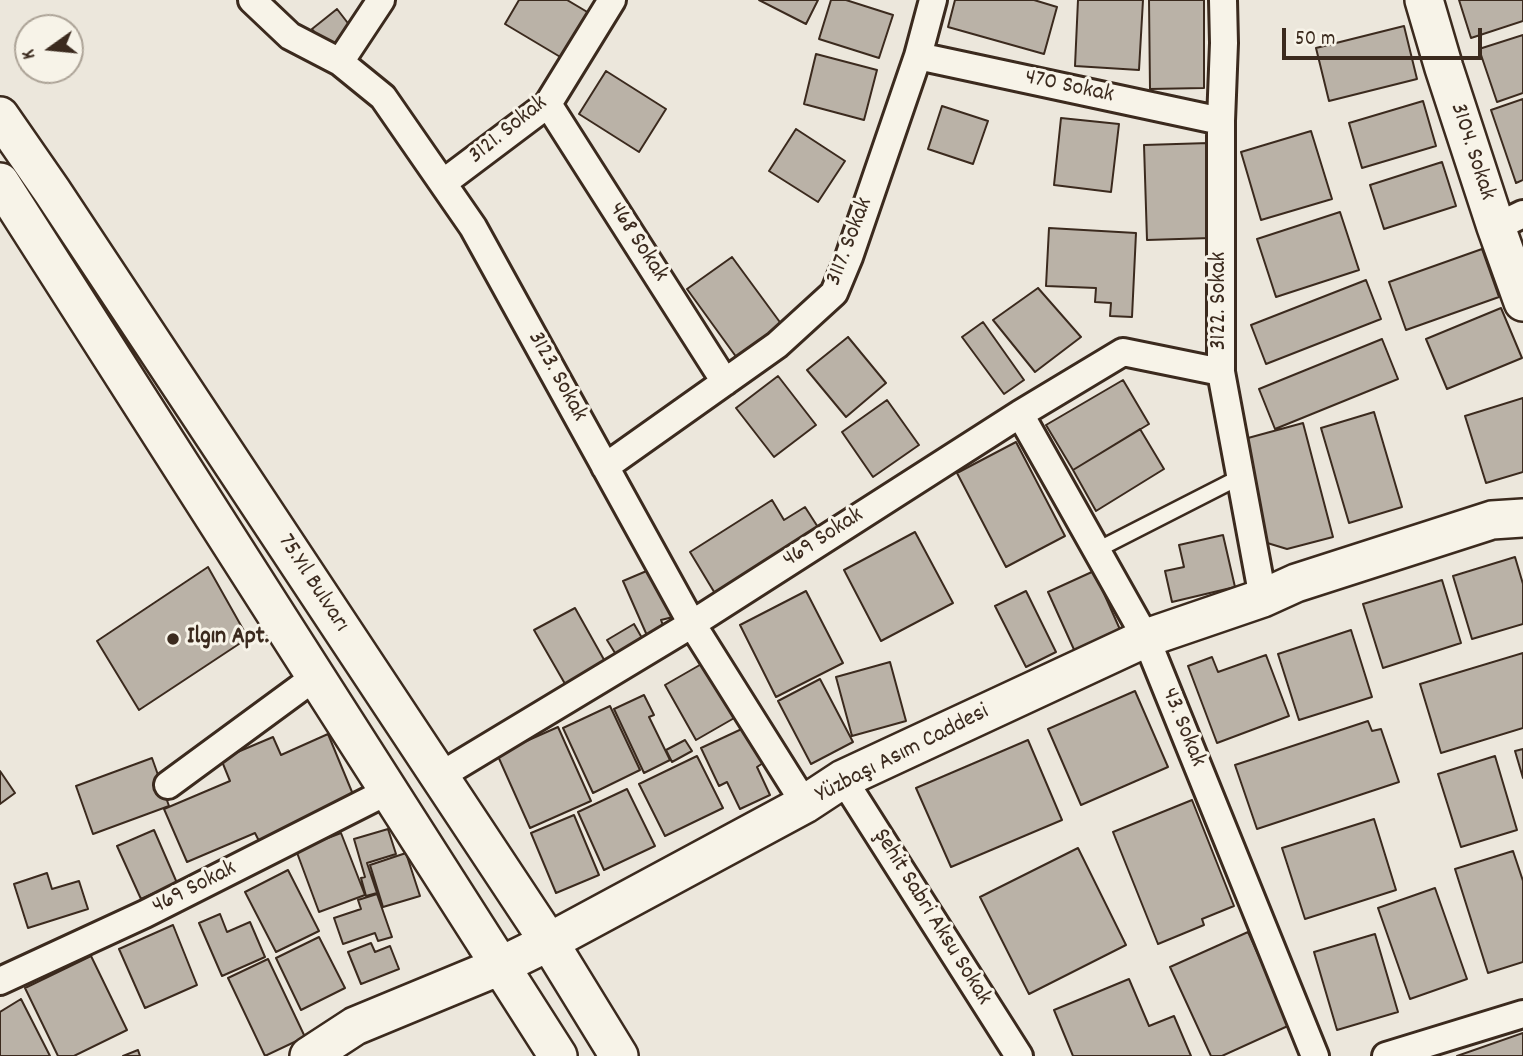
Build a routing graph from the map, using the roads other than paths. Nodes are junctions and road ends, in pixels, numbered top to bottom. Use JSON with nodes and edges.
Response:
{"nodes":[{"id":1,"x":381,"y":0,"type":"edge"},
{"id":2,"x":612,"y":0,"type":"edge"},
{"id":3,"x":933,"y":0,"type":"edge"},
{"id":4,"x":1223,"y":0,"type":"edge"},
{"id":5,"x":1424,"y":0,"type":"edge"},
{"id":6,"x":254,"y":1,"type":"edge"},
{"id":7,"x":918,"y":56,"type":"junction"},
{"id":8,"x":340,"y":62,"type":"junction"},
{"id":9,"x":548,"y":104,"type":"junction"},
{"id":10,"x":0,"y":116,"type":"edge"},
{"id":11,"x":1221,"y":121,"type":"junction"},
{"id":12,"x":0,"y":183,"type":"edge"},
{"id":13,"x":443,"y":183,"type":"junction"},
{"id":14,"x":1509,"y":221,"type":"edge"},
{"id":15,"x":1523,"y":302,"type":"edge"},
{"id":16,"x":1221,"y":372,"type":"junction"},
{"id":17,"x":725,"y":382,"type":"junction"},
{"id":18,"x":1020,"y":414,"type":"junction"},
{"id":19,"x":606,"y":467,"type":"junction"},
{"id":20,"x":1240,"y":477,"type":"junction"},
{"id":21,"x":1523,"y":518,"type":"edge"},
{"id":22,"x":1097,"y":550,"type":"junction"},
{"id":23,"x":1263,"y":598,"type":"junction"},
{"id":24,"x":692,"y":624,"type":"junction"},
{"id":25,"x":1146,"y":638,"type":"junction"},
{"id":26,"x":315,"y":677,"type":"junction"},
{"id":27,"x":440,"y":776,"type":"junction"},
{"id":28,"x":843,"y":779,"type":"junction"},
{"id":29,"x":168,"y":785,"type":"dead end"},
{"id":30,"x":388,"y":791,"type":"junction"},
{"id":31,"x":805,"y":804,"type":"junction"},
{"id":32,"x":549,"y":942,"type":"junction"},
{"id":33,"x":500,"y":966,"type":"junction"},
{"id":34,"x":0,"y":981,"type":"edge"},
{"id":35,"x":1523,"y":1013,"type":"edge"},
{"id":36,"x":309,"y":1056,"type":"edge"},
{"id":37,"x":558,"y":1056,"type":"edge"},
{"id":38,"x":619,"y":1056,"type":"edge"},
{"id":39,"x":1019,"y":1056,"type":"edge"},
{"id":40,"x":1315,"y":1056,"type":"edge"},
{"id":41,"x":1386,"y":1056,"type":"edge"}],
"edges":[{"from":1,"to":8,"type":"street"},
{"from":2,"to":9,"type":"street","name":"3121. Sokak"},
{"from":3,"to":7,"type":"street","name":"3117. Sokak"},
{"from":4,"to":11,"type":"street","name":"3122. Sokak"},
{"from":5,"to":14,"type":"main road","name":"3104. Sokak"},
{"from":6,"to":8,"type":"street","name":"3123. Sokak"},
{"from":7,"to":11,"type":"street","name":"470 Sokak"},
{"from":7,"to":17,"type":"street","name":"3117. Sokak"},
{"from":8,"to":13,"type":"street","name":"3123. Sokak"},
{"from":9,"to":13,"type":"street","name":"3121. Sokak"},
{"from":9,"to":17,"type":"street","name":"468 Sokak"},
{"from":10,"to":27,"type":"main road","name":"75.Yıl Bulvarı"},
{"from":11,"to":16,"type":"street","name":"3122. Sokak"},
{"from":12,"to":26,"type":"main road","name":"75.Yıl Bulvarı"},
{"from":13,"to":19,"type":"street","name":"3123. Sokak"},
{"from":14,"to":15,"type":"main road","name":"3104. Sokak"},
{"from":16,"to":18,"type":"street","name":"469 Sokak"},
{"from":16,"to":20,"type":"street","name":"3122. Sokak"},
{"from":17,"to":19,"type":"street","name":"3117. Sokak"},
{"from":18,"to":22,"type":"street","name":"43. Sokak"},
{"from":18,"to":24,"type":"street","name":"469 Sokak"},
{"from":19,"to":24,"type":"street","name":"3123. Sokak"},
{"from":20,"to":22,"type":"lane"},
{"from":20,"to":23,"type":"street","name":"3122. Sokak"},
{"from":21,"to":23,"type":"main road","name":"Yüzbaşı Asım Caddesi"},
{"from":22,"to":25,"type":"street","name":"43. Sokak"},
{"from":23,"to":25,"type":"main road","name":"Yüzbaşı Asım Caddesi"},
{"from":24,"to":27,"type":"street","name":"469 Sokak"},
{"from":24,"to":31,"type":"street","name":"3123. Sokak"},
{"from":25,"to":28,"type":"main road","name":"Yüzbaşı Asım Caddesi"},
{"from":25,"to":40,"type":"street","name":"43. Sokak"},
{"from":26,"to":29,"type":"street"},
{"from":26,"to":30,"type":"main road","name":"75.Yıl Bulvarı"},
{"from":27,"to":32,"type":"main road","name":"75.Yıl Bulvarı"},
{"from":28,"to":31,"type":"main road","name":"Yüzbaşı Asım Caddesi"},
{"from":28,"to":39,"type":"street","name":"Şehit Sabri Aksu Sokak"},
{"from":30,"to":33,"type":"main road","name":"75.Yıl Bulvarı"},
{"from":30,"to":34,"type":"street","name":"469 Sokak"},
{"from":31,"to":32,"type":"main road","name":"Yüzbaşı Asım Caddesi"},
{"from":32,"to":33,"type":"main road","name":"Yüzbaşı Asım Caddesi"},
{"from":32,"to":38,"type":"main road","name":"75.Yıl Bulvarı"},
{"from":33,"to":36,"type":"main road","name":"Yüzbaşı Asım Caddesi"},
{"from":33,"to":37,"type":"main road","name":"75.Yıl Bulvarı"},
{"from":35,"to":41,"type":"street"}]}
